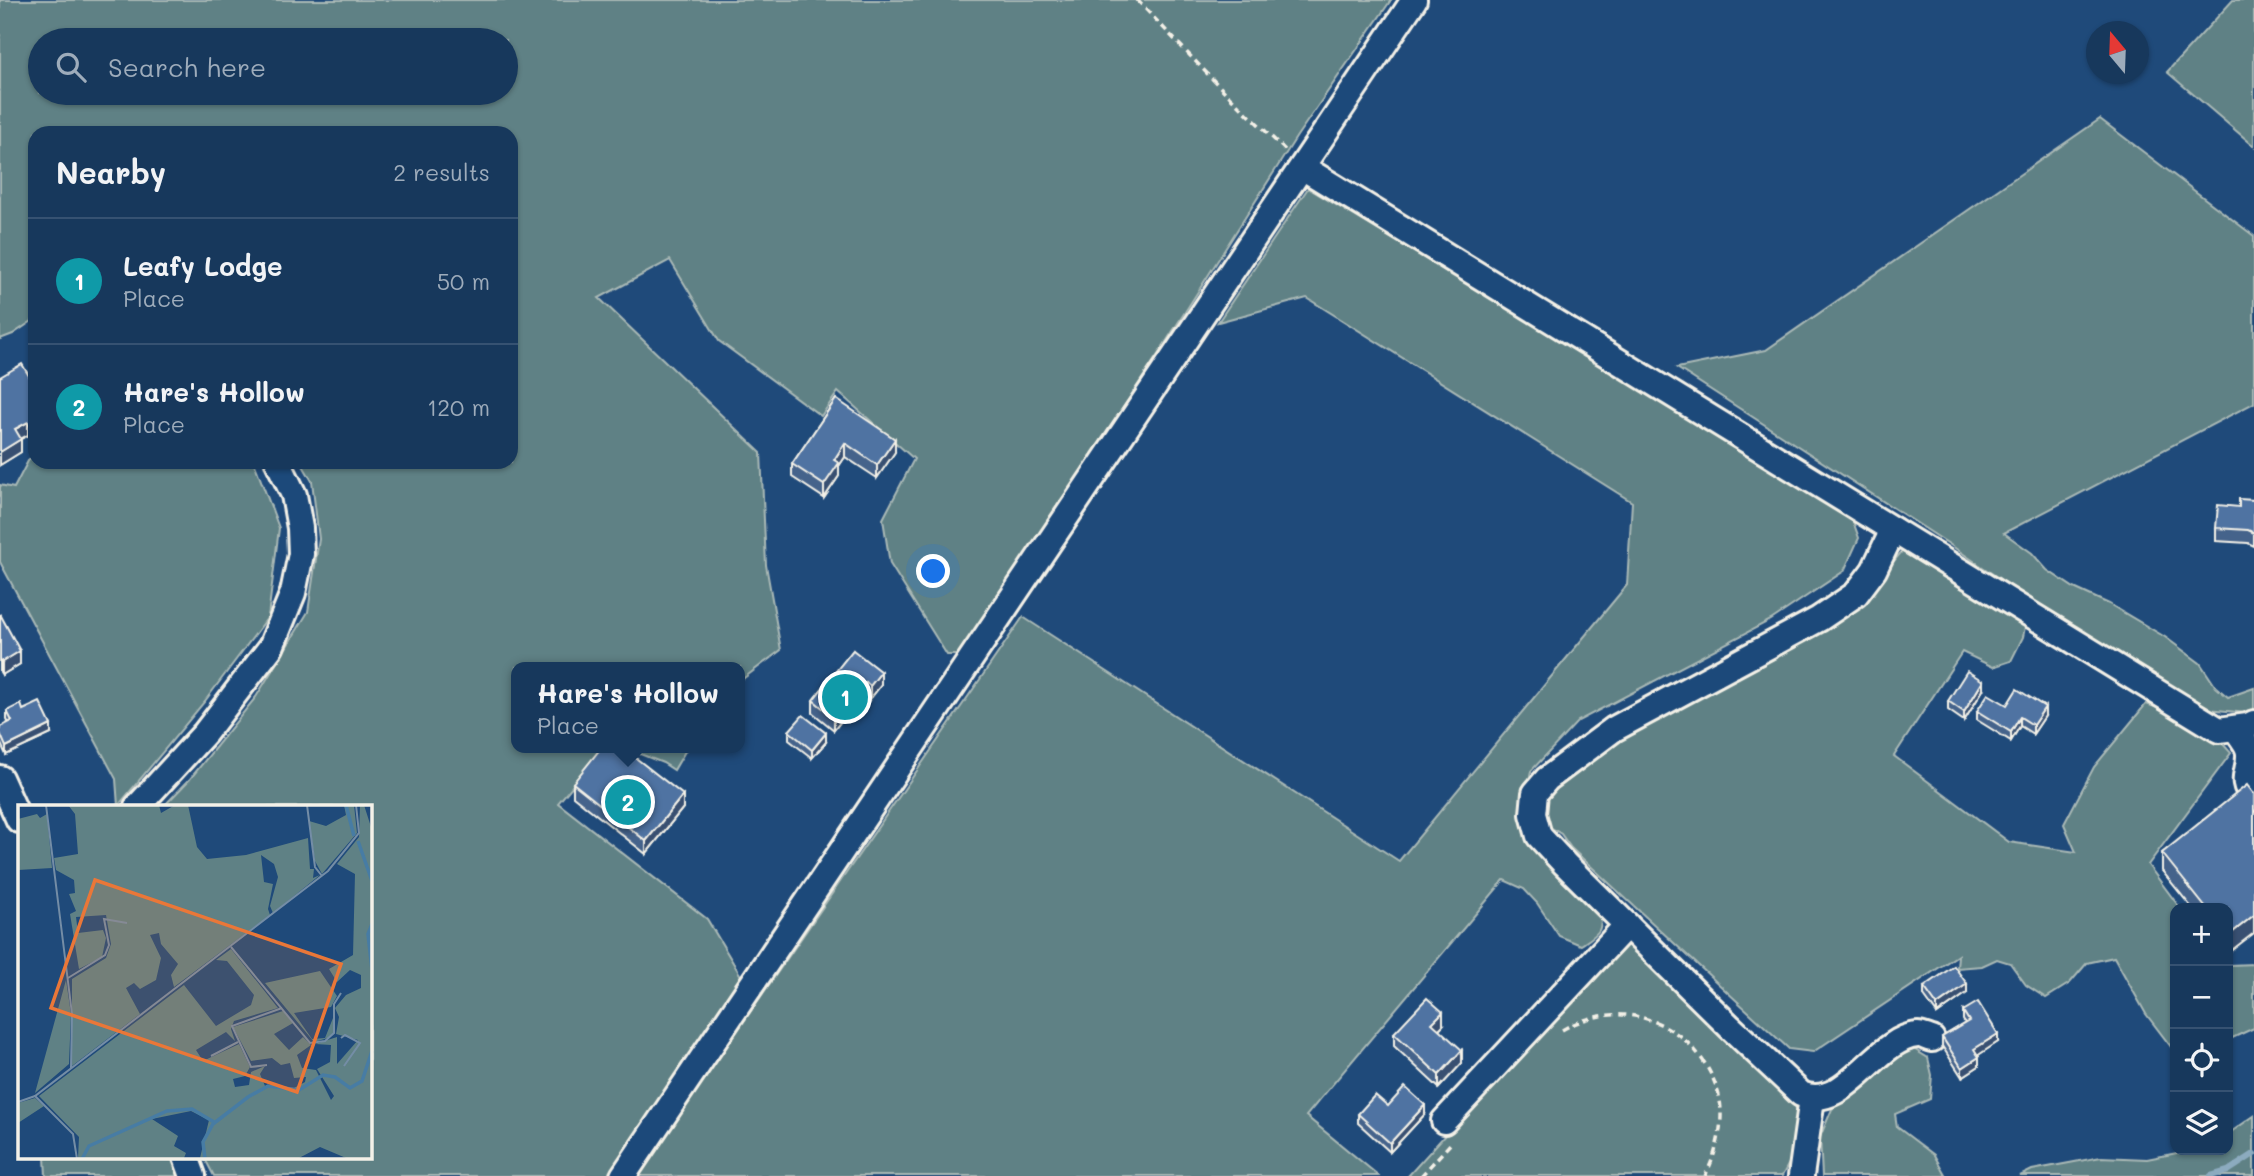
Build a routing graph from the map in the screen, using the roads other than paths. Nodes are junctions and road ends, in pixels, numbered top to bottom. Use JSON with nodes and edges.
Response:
{"nodes":[{"id":1,"x":1414,"y":0,"type":"edge"},
{"id":2,"x":1302,"y":167,"type":"junction"},
{"id":3,"x":281,"y":469,"type":"edge"},
{"id":4,"x":1892,"y":530,"type":"junction"},
{"id":5,"x":2244,"y":725,"type":"edge"},
{"id":6,"x":0,"y":778,"type":"edge"},
{"id":7,"x":2254,"y":798,"type":"edge"},
{"id":8,"x":138,"y":805,"type":"edge"},
{"id":9,"x":18,"y":818,"type":"edge"},
{"id":10,"x":1627,"y":925,"type":"junction"},
{"id":11,"x":1932,"y":1039,"type":"dead end"},
{"id":12,"x":1812,"y":1098,"type":"junction"},
{"id":13,"x":1450,"y":1129,"type":"road end"},
{"id":14,"x":186,"y":1158,"type":"edge"},
{"id":15,"x":194,"y":1176,"type":"edge"},
{"id":16,"x":623,"y":1176,"type":"edge"},
{"id":17,"x":1801,"y":1176,"type":"edge"}],
"edges":[{"from":1,"to":2,"type":"street"},
{"from":2,"to":4,"type":"street"},
{"from":2,"to":16,"type":"street"},
{"from":3,"to":8,"type":"street"},
{"from":4,"to":5,"type":"street"},
{"from":4,"to":10,"type":"street"},
{"from":5,"to":7,"type":"street"},
{"from":6,"to":9,"type":"street"},
{"from":10,"to":12,"type":"street"},
{"from":10,"to":13,"type":"street"},
{"from":11,"to":12,"type":"street"},
{"from":12,"to":17,"type":"street"},
{"from":14,"to":15,"type":"street"}]}
